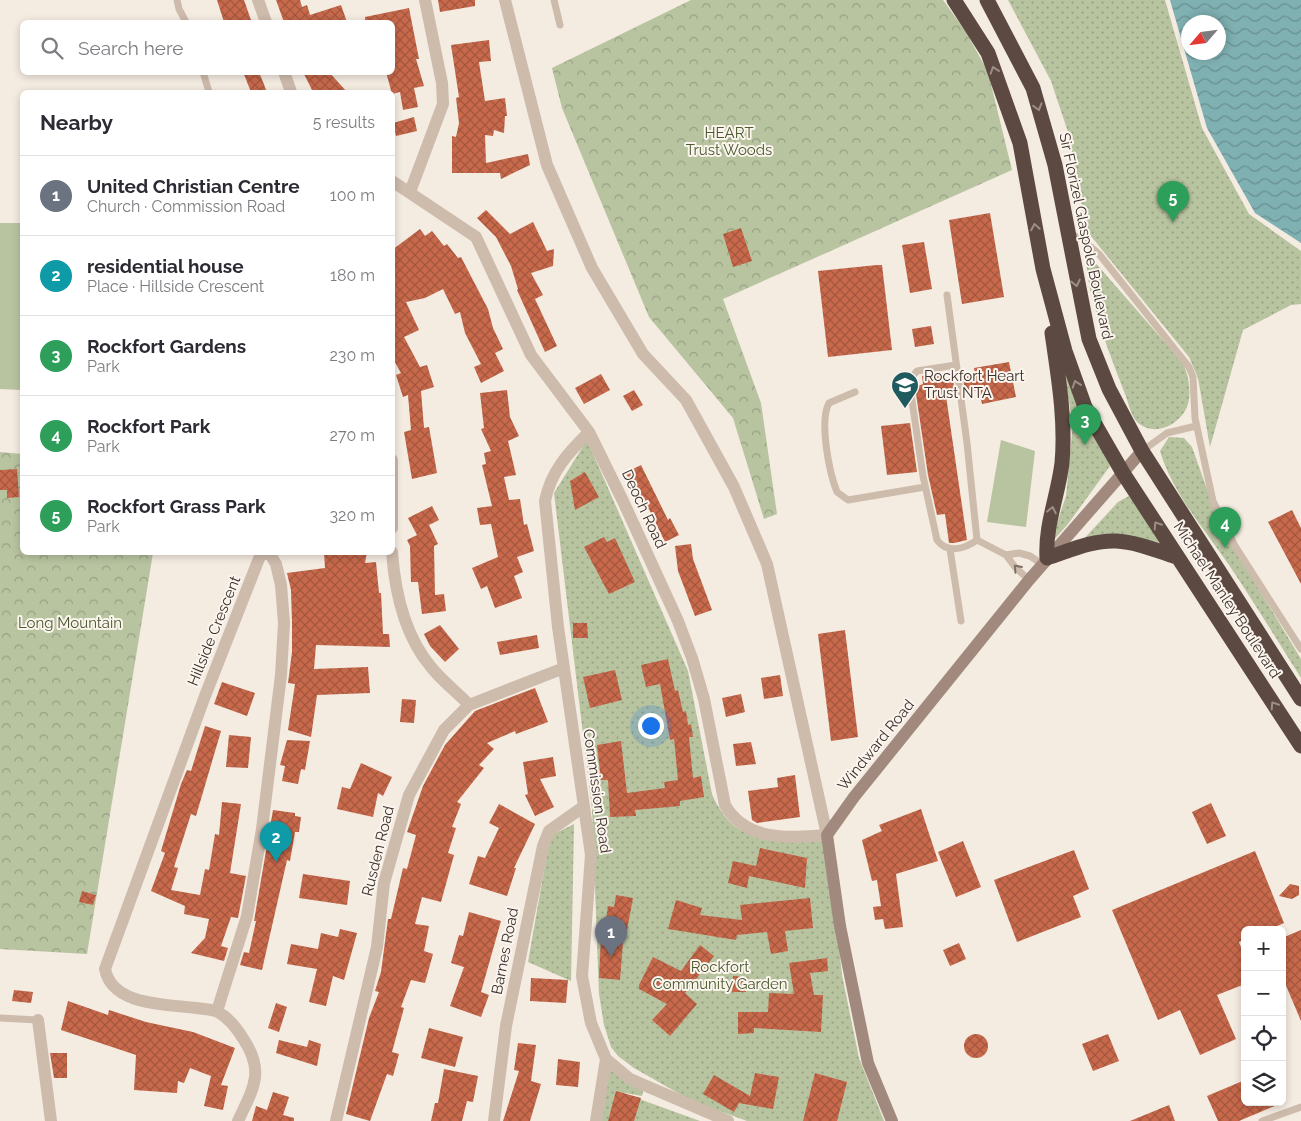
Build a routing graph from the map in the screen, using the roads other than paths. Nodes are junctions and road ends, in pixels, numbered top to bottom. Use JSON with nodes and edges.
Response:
{"nodes":[{"id":1,"x":177,"y":0,"type":"edge"},
{"id":2,"x":258,"y":0,"type":"edge"},
{"id":3,"x":425,"y":0,"type":"edge"},
{"id":4,"x":505,"y":0,"type":"edge"},
{"id":5,"x":554,"y":0,"type":"edge"},
{"id":6,"x":954,"y":0,"type":"edge"},
{"id":7,"x":987,"y":0,"type":"edge"},
{"id":8,"x":185,"y":20,"type":"edge"},
{"id":9,"x":265,"y":20,"type":"edge"},
{"id":10,"x":560,"y":25,"type":"dead end"},
{"id":11,"x":204,"y":75,"type":"edge"},
{"id":12,"x":285,"y":75,"type":"edge"},
{"id":13,"x":208,"y":90,"type":"edge"},
{"id":14,"x":290,"y":90,"type":"edge"},
{"id":15,"x":395,"y":183,"type":"edge"},
{"id":16,"x":410,"y":192,"type":"junction"},
{"id":17,"x":1067,"y":232,"type":"junction"},
{"id":18,"x":1043,"y":270,"type":"junction"},
{"id":19,"x":947,"y":295,"type":"dead end"},
{"id":20,"x":956,"y":365,"type":"junction"},
{"id":21,"x":856,"y":392,"type":"dead end"},
{"id":22,"x":1196,"y":426,"type":"junction"},
{"id":23,"x":589,"y":432,"type":"junction"},
{"id":24,"x":1142,"y":451,"type":"junction"},
{"id":25,"x":1123,"y":473,"type":"junction"},
{"id":26,"x":925,"y":487,"type":"junction"},
{"id":27,"x":977,"y":540,"type":"junction"},
{"id":28,"x":950,"y":549,"type":"junction"},
{"id":29,"x":261,"y":555,"type":"edge"},
{"id":30,"x":271,"y":555,"type":"edge"},
{"id":31,"x":392,"y":555,"type":"edge"},
{"id":32,"x":1006,"y":555,"type":"junction"},
{"id":33,"x":1177,"y":557,"type":"junction"},
{"id":34,"x":1045,"y":561,"type":"junction"},
{"id":35,"x":1029,"y":580,"type":"junction"},
{"id":36,"x":961,"y":621,"type":"dead end"},
{"id":37,"x":1301,"y":649,"type":"edge"},
{"id":38,"x":564,"y":668,"type":"junction"},
{"id":39,"x":1301,"y":699,"type":"edge"},
{"id":40,"x":469,"y":705,"type":"junction"},
{"id":41,"x":1301,"y":746,"type":"edge"},
{"id":42,"x":583,"y":807,"type":"junction"},
{"id":43,"x":827,"y":835,"type":"junction"},
{"id":44,"x":217,"y":1011,"type":"junction"},
{"id":45,"x":0,"y":1018,"type":"edge"},
{"id":46,"x":38,"y":1020,"type":"joint"},
{"id":47,"x":606,"y":1059,"type":"junction"},
{"id":48,"x":1301,"y":1107,"type":"edge"},
{"id":49,"x":1286,"y":1113,"type":"junction"},
{"id":50,"x":51,"y":1121,"type":"edge"},
{"id":51,"x":238,"y":1121,"type":"edge"},
{"id":52,"x":336,"y":1121,"type":"edge"},
{"id":53,"x":494,"y":1121,"type":"edge"},
{"id":54,"x":596,"y":1121,"type":"edge"},
{"id":55,"x":728,"y":1121,"type":"edge"},
{"id":56,"x":892,"y":1121,"type":"edge"},
{"id":57,"x":1262,"y":1121,"type":"edge"},
{"id":58,"x":1290,"y":1121,"type":"edge"}],
"edges":[{"from":1,"to":8,"type":"lane"},
{"from":2,"to":9,"type":"street"},
{"from":3,"to":16,"type":"street"},
{"from":4,"to":43,"type":"street"},
{"from":5,"to":10,"type":"lane"},
{"from":18,"to":6,"type":"highway","one_way":true},
{"from":7,"to":17,"type":"highway","name":"Sir Florizel Glaspole Boulevard","one_way":true},
{"from":11,"to":13,"type":"lane"},
{"from":12,"to":14,"type":"street"},
{"from":15,"to":16,"type":"street","name":"Deoch Road"},
{"from":16,"to":23,"type":"street","name":"Deoch Road"},
{"from":17,"to":22,"type":"lane"},
{"from":17,"to":24,"type":"highway","name":"Sir Florizel Glaspole Boulevard","one_way":true},
{"from":25,"to":18,"type":"highway","one_way":true},
{"from":34,"to":18,"type":"highway","one_way":true},
{"from":19,"to":20,"type":"lane"},
{"from":20,"to":26,"type":"lane"},
{"from":20,"to":27,"type":"lane"},
{"from":21,"to":26,"type":"lane"},
{"from":22,"to":24,"type":"lane"},
{"from":22,"to":37,"type":"lane"},
{"from":23,"to":38,"type":"street","name":"Commission Road"},
{"from":23,"to":43,"type":"street","name":"Deoch Road"},
{"from":24,"to":25,"type":"main road","name":"Windward Road"},
{"from":24,"to":39,"type":"highway","name":"Michael Manley Boulevard"},
{"from":33,"to":25,"type":"highway","name":"Michael Manley Boulevard","one_way":true},
{"from":25,"to":34,"type":"main road","name":"Windward Road"},
{"from":26,"to":28,"type":"lane"},
{"from":27,"to":28,"type":"lane"},
{"from":27,"to":32,"type":"lane"},
{"from":28,"to":36,"type":"lane"},
{"from":29,"to":44,"type":"street","name":"Hillside Crescent"},
{"from":30,"to":44,"type":"street","name":"Hillside Crescent"},
{"from":31,"to":40,"type":"street"},
{"from":32,"to":34,"type":"lane"},
{"from":35,"to":32,"type":"lane","one_way":true},
{"from":33,"to":34,"type":"highway"},
{"from":41,"to":33,"type":"highway","name":"Michael Manley Boulevard","one_way":true},
{"from":34,"to":35,"type":"main road","name":"Windward Road"},
{"from":35,"to":43,"type":"main road","name":"Windward Road"},
{"from":38,"to":40,"type":"street","name":"Rusden Road"},
{"from":38,"to":42,"type":"street","name":"Commission Road"},
{"from":40,"to":52,"type":"street","name":"Rusden Road"},
{"from":42,"to":47,"type":"street","name":"Commission Road"},
{"from":42,"to":53,"type":"street","name":"Barnes Road"},
{"from":43,"to":56,"type":"main road"},
{"from":44,"to":51,"type":"street"},
{"from":45,"to":46,"type":"lane"},
{"from":46,"to":50,"type":"street"},
{"from":47,"to":54,"type":"street"},
{"from":47,"to":55,"type":"street","name":"Commission Road"},
{"from":48,"to":49,"type":"lane"},
{"from":49,"to":57,"type":"lane"},
{"from":49,"to":58,"type":"lane"}]}
